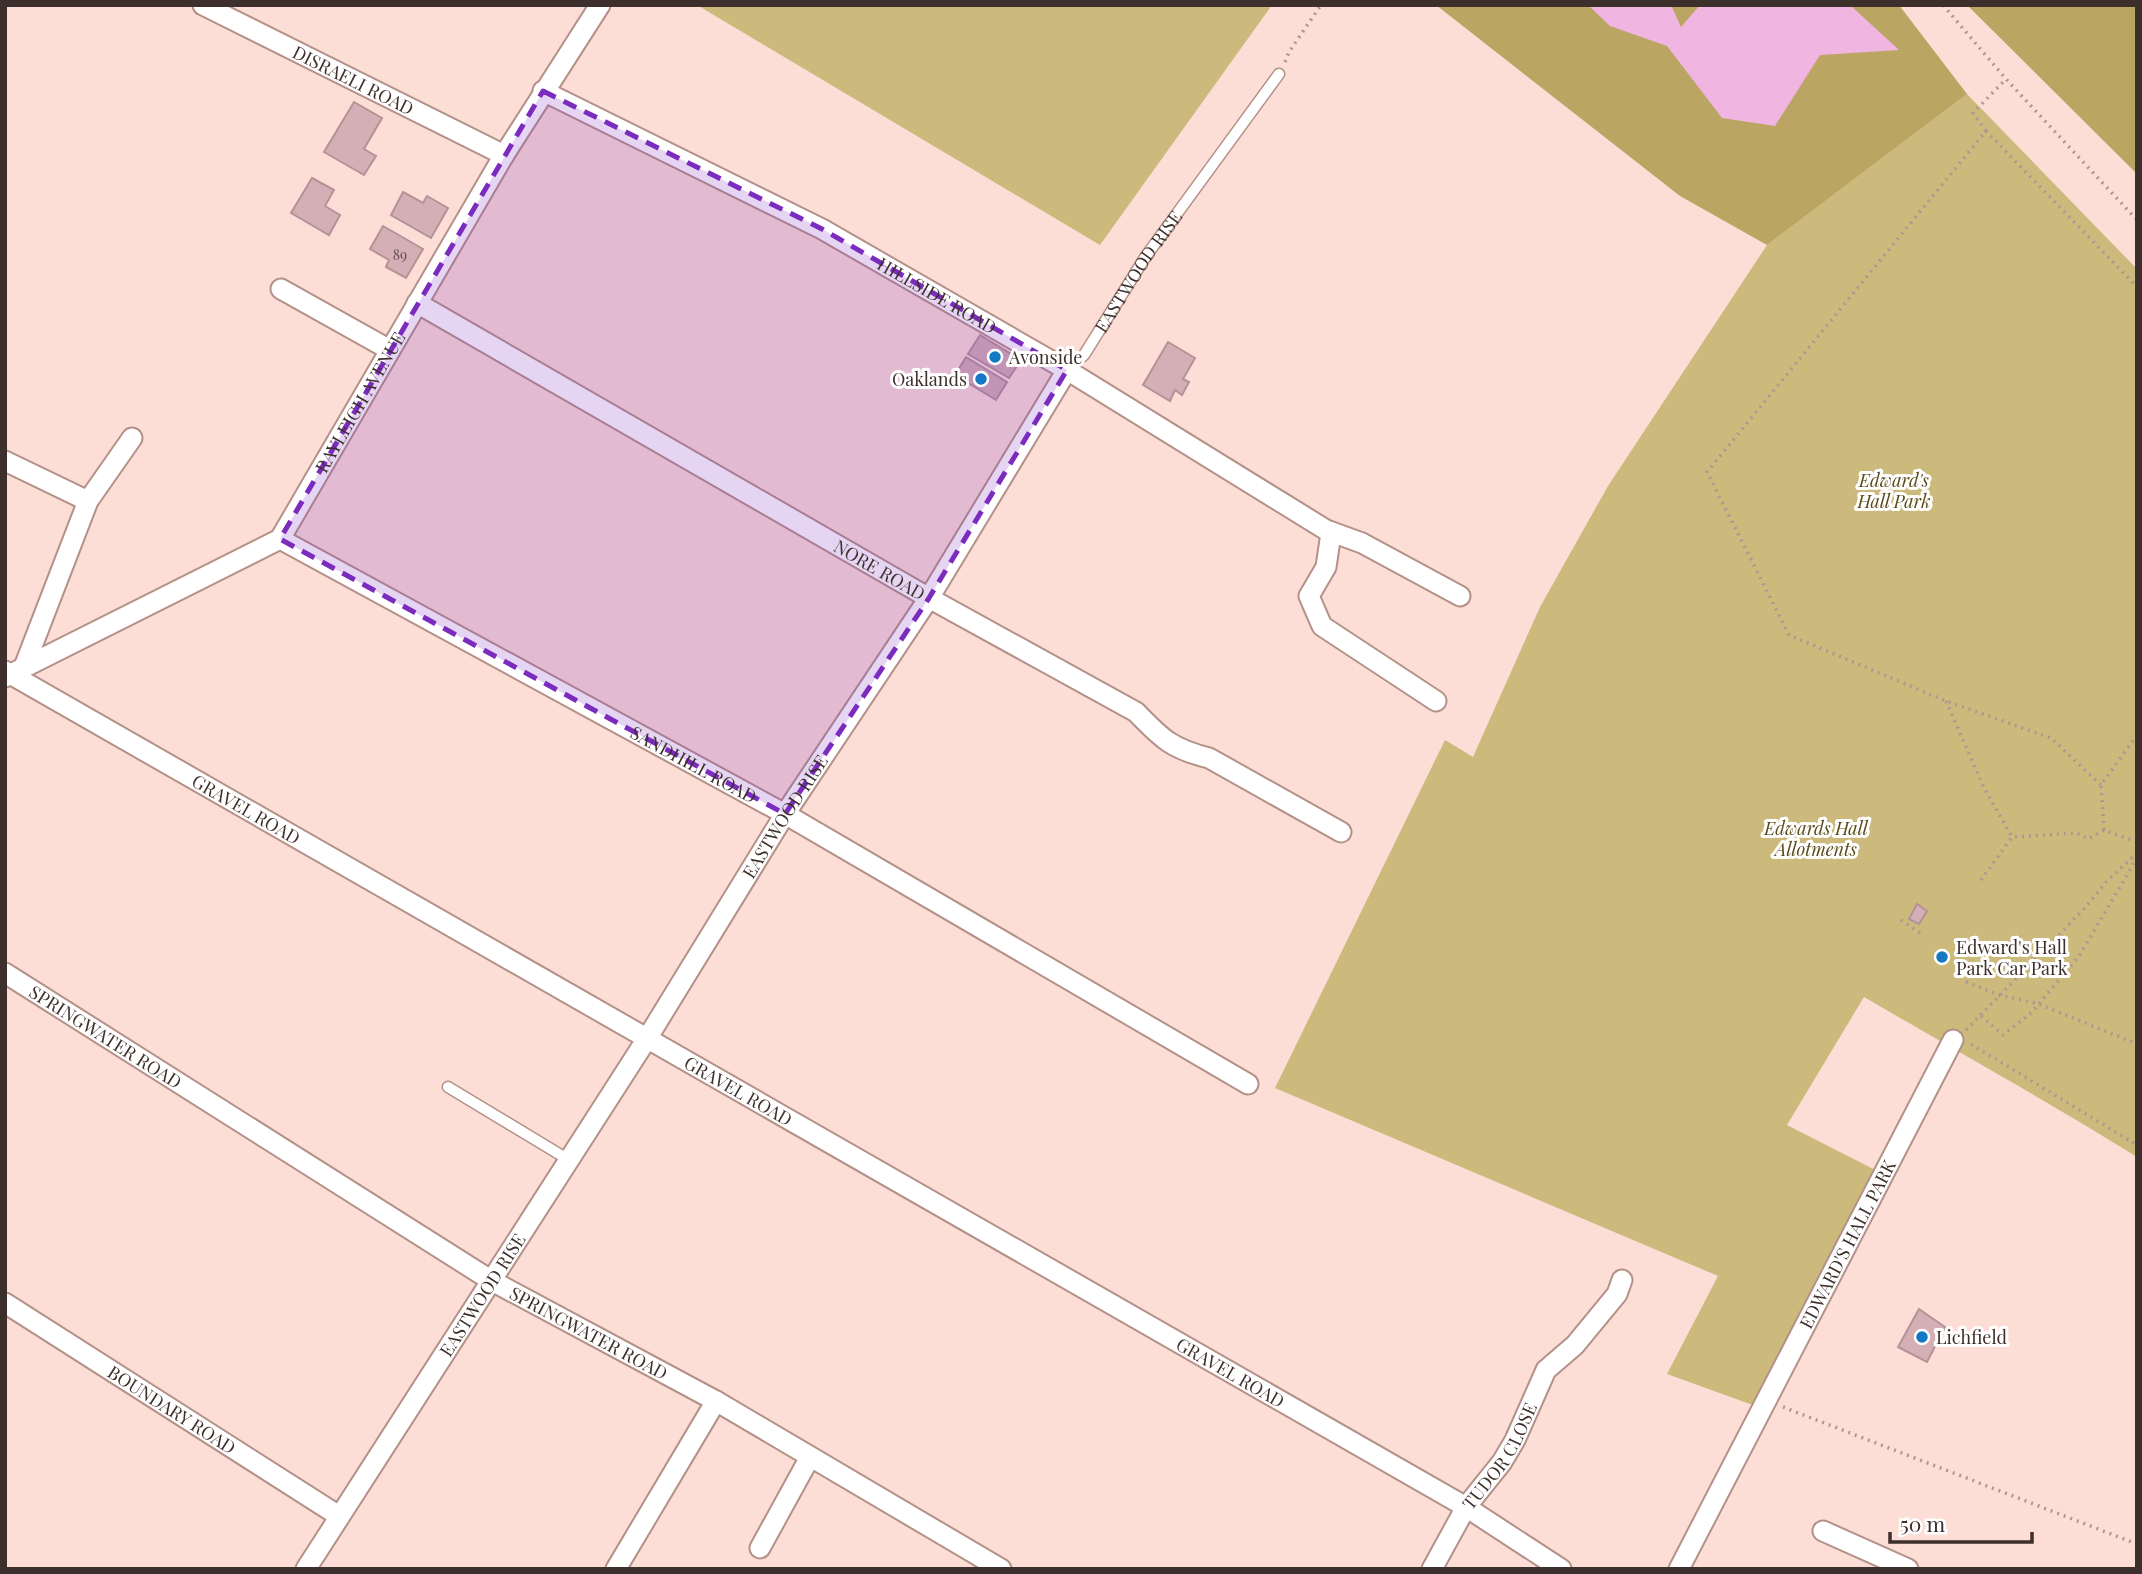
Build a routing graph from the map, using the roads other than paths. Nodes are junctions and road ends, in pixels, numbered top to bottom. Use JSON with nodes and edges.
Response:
{"nodes":[{"id":1,"x":203,"y":5,"type":"edge"},
{"id":2,"x":600,"y":5,"type":"edge"},
{"id":3,"x":1279,"y":74,"type":"road end"},
{"id":4,"x":543,"y":90,"type":"junction"},
{"id":5,"x":504,"y":155,"type":"junction"},
{"id":6,"x":281,"y":289,"type":"dead end"},
{"id":7,"x":417,"y":303,"type":"junction"},
{"id":8,"x":390,"y":350,"type":"junction"},
{"id":9,"x":1067,"y":370,"type":"junction"},
{"id":10,"x":132,"y":438,"type":"dead end"},
{"id":11,"x":5,"y":461,"type":"edge"},
{"id":12,"x":88,"y":501,"type":"junction"},
{"id":13,"x":1329,"y":531,"type":"junction"},
{"id":14,"x":280,"y":539,"type":"junction"},
{"id":15,"x":1460,"y":596,"type":"dead end"},
{"id":16,"x":929,"y":598,"type":"junction"},
{"id":17,"x":11,"y":672,"type":"edge"},
{"id":18,"x":1436,"y":701,"type":"dead end"},
{"id":19,"x":785,"y":814,"type":"junction"},
{"id":20,"x":1341,"y":832,"type":"dead end"},
{"id":21,"x":5,"y":973,"type":"edge"},
{"id":22,"x":648,"y":1037,"type":"junction"},
{"id":23,"x":1954,"y":1040,"type":"road end"},
{"id":24,"x":1248,"y":1084,"type":"dead end"},
{"id":25,"x":447,"y":1087,"type":"dead end"},
{"id":26,"x":569,"y":1160,"type":"junction"},
{"id":27,"x":1622,"y":1280,"type":"dead end"},
{"id":28,"x":492,"y":1281,"type":"junction"},
{"id":29,"x":5,"y":1303,"type":"edge"},
{"id":30,"x":716,"y":1401,"type":"junction"},
{"id":31,"x":810,"y":1457,"type":"junction"},
{"id":32,"x":1466,"y":1507,"type":"junction"},
{"id":33,"x":339,"y":1516,"type":"junction"},
{"id":34,"x":1823,"y":1531,"type":"dead end"},
{"id":35,"x":760,"y":1548,"type":"dead end"},
{"id":36,"x":306,"y":1569,"type":"edge"},
{"id":37,"x":616,"y":1569,"type":"edge"},
{"id":38,"x":1002,"y":1569,"type":"edge"},
{"id":39,"x":1432,"y":1569,"type":"edge"},
{"id":40,"x":1561,"y":1569,"type":"edge"},
{"id":41,"x":1679,"y":1569,"type":"edge"},
{"id":42,"x":1908,"y":1569,"type":"edge"}],
"edges":[{"from":1,"to":5,"type":"street","name":"DISRAELI ROAD"},
{"from":2,"to":4,"type":"street","name":"RAYLEIGH AVENUE"},
{"from":3,"to":9,"type":"lane","name":"EASTWOOD RISE"},
{"from":4,"to":5,"type":"street","name":"RAYLEIGH AVENUE"},
{"from":4,"to":9,"type":"street","name":"HILLSIDE ROAD"},
{"from":5,"to":7,"type":"street","name":"RAYLEIGH AVENUE"},
{"from":6,"to":8,"type":"street"},
{"from":7,"to":8,"type":"street","name":"RAYLEIGH AVENUE"},
{"from":7,"to":16,"type":"street","name":"NORE ROAD"},
{"from":8,"to":14,"type":"street","name":"RAYLEIGH AVENUE"},
{"from":9,"to":13,"type":"street","name":"HILLSIDE ROAD"},
{"from":9,"to":16,"type":"street","name":"EASTWOOD RISE"},
{"from":10,"to":12,"type":"street"},
{"from":11,"to":12,"type":"street"},
{"from":12,"to":17,"type":"street"},
{"from":13,"to":15,"type":"street","name":"HILLSIDE ROAD"},
{"from":13,"to":18,"type":"street"},
{"from":14,"to":17,"type":"street"},
{"from":14,"to":19,"type":"street","name":"SANDHILL ROAD"},
{"from":16,"to":19,"type":"street","name":"EASTWOOD RISE"},
{"from":16,"to":20,"type":"street","name":"NORE ROAD"},
{"from":17,"to":22,"type":"street","name":"GRAVEL ROAD"},
{"from":19,"to":22,"type":"street","name":"EASTWOOD RISE"},
{"from":19,"to":24,"type":"street","name":"SANDHILL ROAD"},
{"from":21,"to":28,"type":"street","name":"SPRINGWATER ROAD"},
{"from":22,"to":26,"type":"street","name":"EASTWOOD RISE"},
{"from":22,"to":32,"type":"street","name":"GRAVEL ROAD"},
{"from":23,"to":41,"type":"street","name":"EDWARD'S HALL PARK"},
{"from":25,"to":26,"type":"lane"},
{"from":26,"to":28,"type":"street","name":"EASTWOOD RISE"},
{"from":27,"to":32,"type":"street","name":"TUDOR CLOSE"},
{"from":28,"to":30,"type":"street","name":"SPRINGWATER ROAD"},
{"from":28,"to":33,"type":"street","name":"EASTWOOD RISE"},
{"from":29,"to":33,"type":"street","name":"BOUNDARY ROAD"},
{"from":30,"to":31,"type":"street","name":"SPRINGWATER ROAD"},
{"from":30,"to":37,"type":"street"},
{"from":31,"to":35,"type":"street"},
{"from":31,"to":38,"type":"street","name":"SPRINGWATER ROAD"},
{"from":32,"to":39,"type":"street"},
{"from":32,"to":40,"type":"street","name":"TUDOR CLOSE"},
{"from":33,"to":36,"type":"street","name":"EASTWOOD RISE"},
{"from":34,"to":42,"type":"street"}]}
